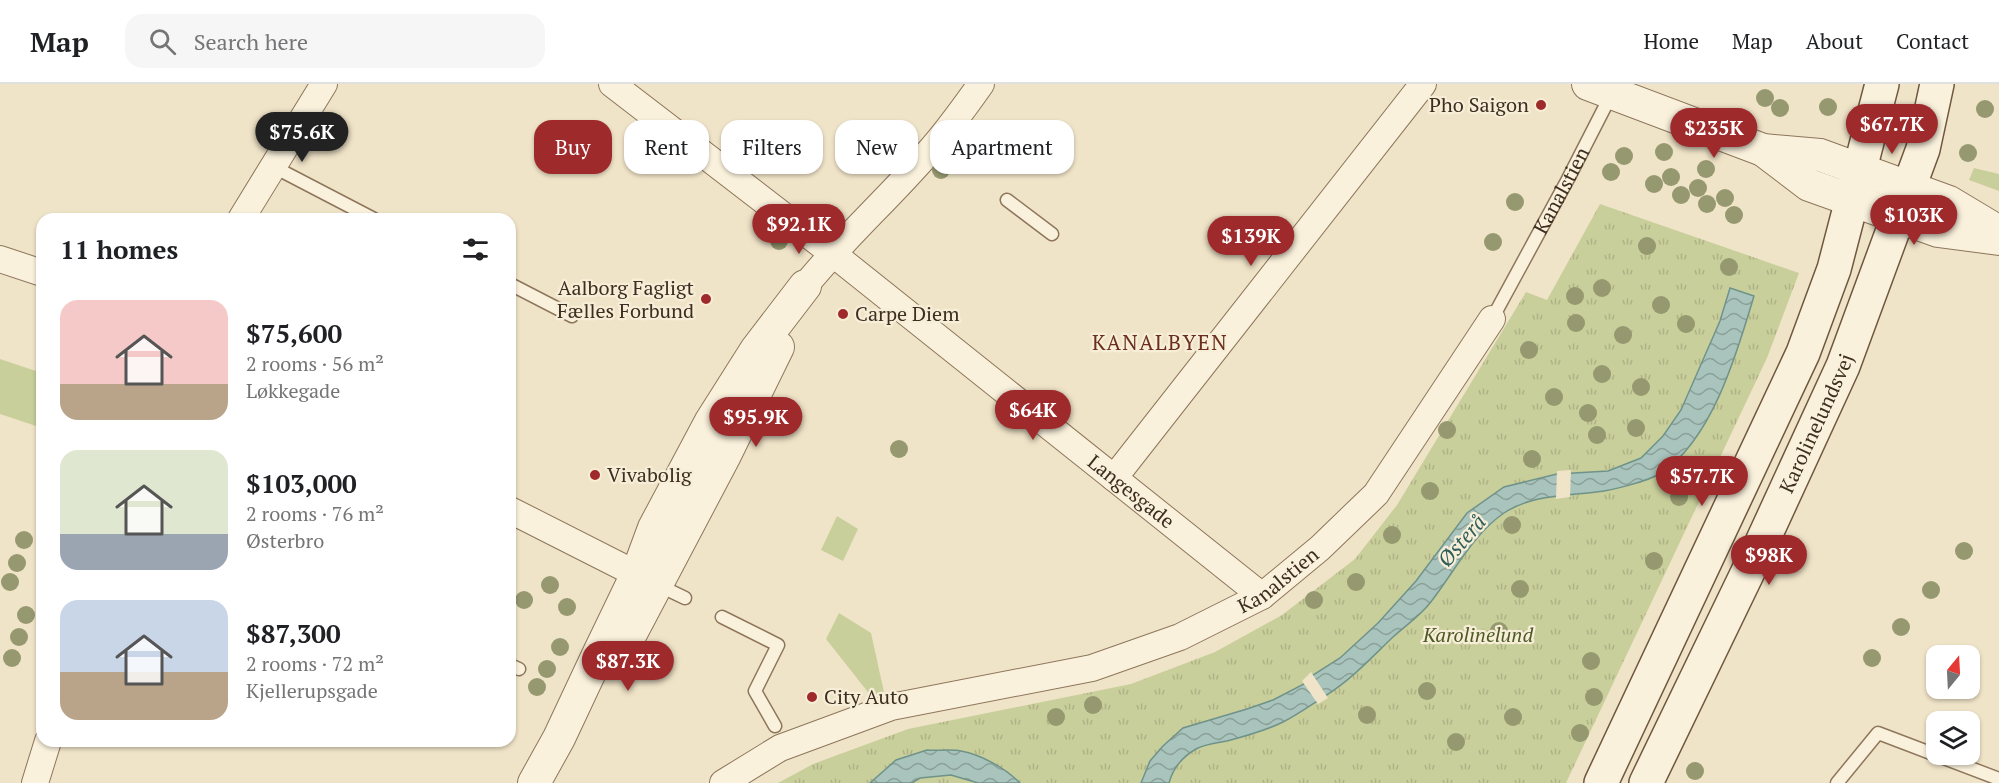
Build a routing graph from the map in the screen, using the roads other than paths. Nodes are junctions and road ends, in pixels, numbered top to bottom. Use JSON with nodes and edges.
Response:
{"nodes":[{"id":1,"x":324,"y":84,"type":"edge"},
{"id":2,"x":612,"y":84,"type":"edge"},
{"id":3,"x":981,"y":84,"type":"edge"},
{"id":4,"x":1423,"y":84,"type":"edge"},
{"id":5,"x":1882,"y":84,"type":"edge"},
{"id":6,"x":1936,"y":84,"type":"edge"},
{"id":7,"x":1948,"y":84,"type":"edge"},
{"id":8,"x":1605,"y":87,"type":"edge"},
{"id":9,"x":1927,"y":134,"type":"junction"},
{"id":10,"x":274,"y":167,"type":"junction"},
{"id":11,"x":1856,"y":185,"type":"junction"},
{"id":12,"x":1006,"y":200,"type":"dead end"},
{"id":13,"x":1903,"y":202,"type":"junction"},
{"id":14,"x":245,"y":213,"type":"edge"},
{"id":15,"x":362,"y":213,"type":"edge"},
{"id":16,"x":1999,"y":232,"type":"edge"},
{"id":17,"x":1052,"y":234,"type":"dead end"},
{"id":18,"x":1999,"y":239,"type":"edge"},
{"id":19,"x":832,"y":253,"type":"junction"},
{"id":20,"x":0,"y":259,"type":"edge"},
{"id":21,"x":36,"y":271,"type":"edge"},
{"id":22,"x":805,"y":286,"type":"joint"},
{"id":23,"x":516,"y":287,"type":"edge"},
{"id":24,"x":572,"y":316,"type":"dead end"},
{"id":25,"x":1492,"y":319,"type":"joint"},
{"id":26,"x":1114,"y":478,"type":"junction"},
{"id":27,"x":516,"y":513,"type":"edge"},
{"id":28,"x":647,"y":579,"type":"junction"},
{"id":29,"x":1262,"y":596,"type":"junction"},
{"id":30,"x":685,"y":598,"type":"dead end"},
{"id":31,"x":722,"y":617,"type":"dead end"},
{"id":32,"x":775,"y":726,"type":"dead end"},
{"id":33,"x":46,"y":747,"type":"edge"},
{"id":34,"x":1999,"y":778,"type":"edge"},
{"id":35,"x":35,"y":783,"type":"edge"},
{"id":36,"x":534,"y":783,"type":"edge"},
{"id":37,"x":550,"y":783,"type":"edge"},
{"id":38,"x":723,"y":783,"type":"edge"},
{"id":39,"x":1601,"y":783,"type":"edge"},
{"id":40,"x":1646,"y":783,"type":"edge"},
{"id":41,"x":1837,"y":783,"type":"edge"}],
"edges":[{"from":1,"to":10,"type":"street"},
{"from":2,"to":19,"type":"street","name":"Langesgade"},
{"from":3,"to":19,"type":"street"},
{"from":4,"to":26,"type":"street"},
{"from":5,"to":11,"type":"main road","name":"Karolinelundsvej"},
{"from":6,"to":9,"type":"main road","name":"Karolinelundsvej"},
{"from":7,"to":9,"type":"main road"},
{"from":8,"to":11,"type":"street"},
{"from":8,"to":25,"type":"lane","name":"Kanalstien"},
{"from":9,"to":13,"type":"main road","name":"Karolinelundsvej"},
{"from":10,"to":14,"type":"street"},
{"from":10,"to":15,"type":"lane"},
{"from":11,"to":13,"type":"street"},
{"from":11,"to":39,"type":"main road","name":"Karolinelundsvej"},
{"from":12,"to":17,"type":"lane"},
{"from":13,"to":16,"type":"street"},
{"from":13,"to":18,"type":"street"},
{"from":13,"to":40,"type":"main road","name":"Karolinelundsvej"},
{"from":19,"to":22,"type":"street"},
{"from":19,"to":26,"type":"street","name":"Langesgade"},
{"from":20,"to":21,"type":"street"},
{"from":22,"to":28,"type":"street"},
{"from":23,"to":24,"type":"lane"},
{"from":25,"to":29,"type":"street","name":"Kanalstien"},
{"from":26,"to":29,"type":"street","name":"Langesgade"},
{"from":27,"to":28,"type":"street"},
{"from":28,"to":30,"type":"lane"},
{"from":28,"to":36,"type":"street"},
{"from":28,"to":37,"type":"street"},
{"from":29,"to":38,"type":"street","name":"Kanalstien"},
{"from":31,"to":32,"type":"lane"},
{"from":33,"to":35,"type":"street"},
{"from":34,"to":41,"type":"lane"}]}
